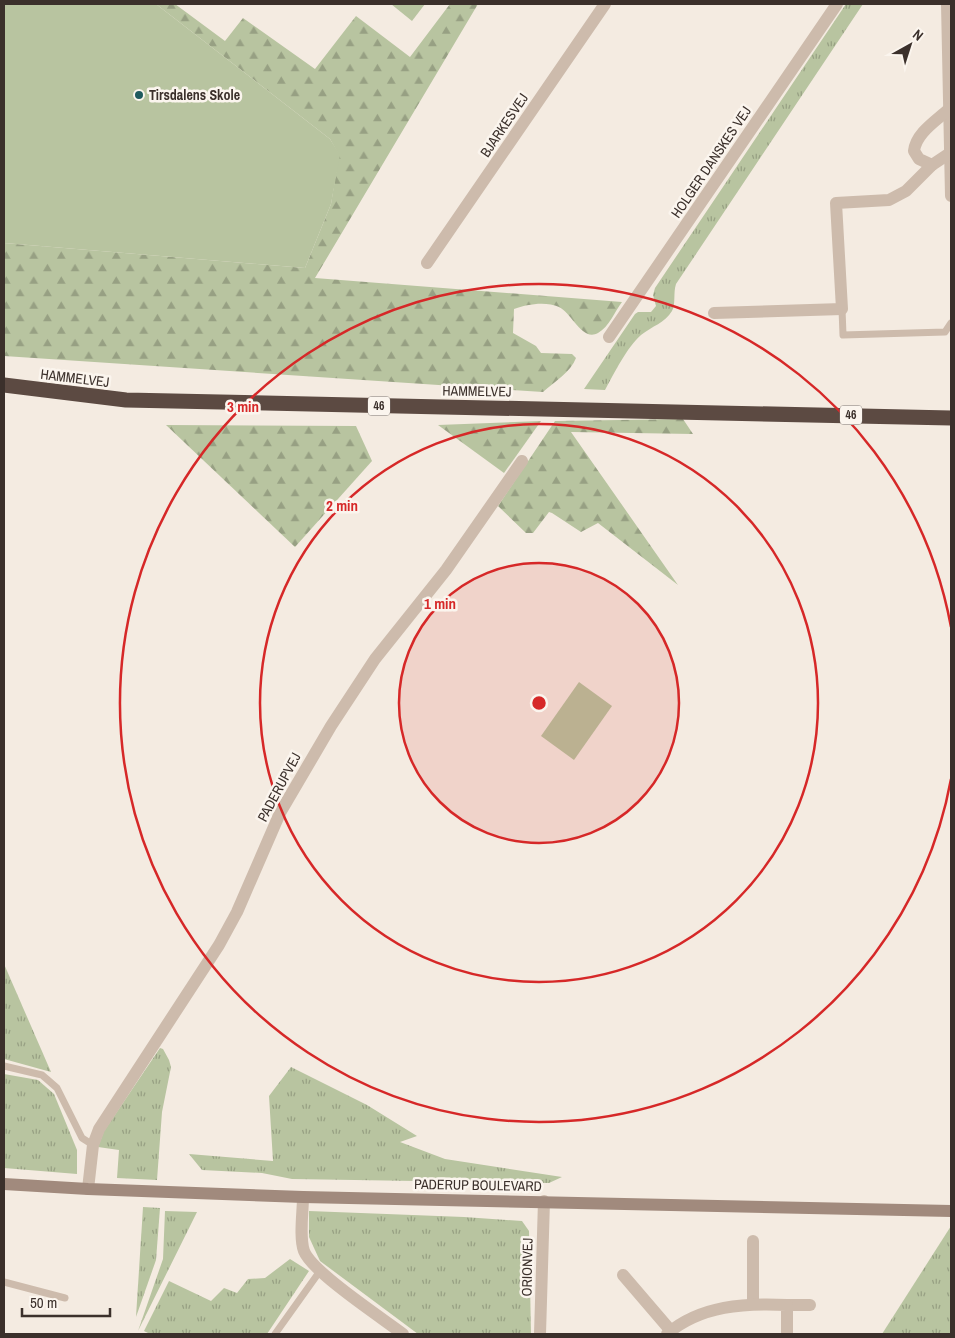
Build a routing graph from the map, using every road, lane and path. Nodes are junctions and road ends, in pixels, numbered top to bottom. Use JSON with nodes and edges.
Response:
{"nodes":[{"id":1,"x":605,"y":4,"type":"edge"},
{"id":2,"x":837,"y":4,"type":"edge"},
{"id":3,"x":947,"y":4,"type":"edge"},
{"id":4,"x":949,"y":109,"type":"junction"},
{"id":5,"x":950,"y":153,"type":"junction"},
{"id":6,"x":932,"y":165,"type":"junction"},
{"id":7,"x":951,"y":196,"type":"edge"},
{"id":8,"x":951,"y":205,"type":"edge"},
{"id":9,"x":427,"y":263,"type":"dead end"},
{"id":10,"x":842,"y":309,"type":"junction"},
{"id":11,"x":714,"y":312,"type":"dead end"},
{"id":12,"x":951,"y":323,"type":"edge"},
{"id":13,"x":609,"y":337,"type":"dead end"},
{"id":14,"x":4,"y":385,"type":"edge"},
{"id":15,"x":951,"y":418,"type":"edge"},
{"id":16,"x":522,"y":461,"type":"dead end"},
{"id":17,"x":4,"y":1066,"type":"edge"},
{"id":18,"x":93,"y":1145,"type":"junction"},
{"id":19,"x":4,"y":1184,"type":"edge"},
{"id":20,"x":88,"y":1189,"type":"junction"},
{"id":21,"x":303,"y":1197,"type":"junction"},
{"id":22,"x":544,"y":1201,"type":"junction"},
{"id":23,"x":951,"y":1211,"type":"edge"},
{"id":24,"x":753,"y":1241,"type":"dead end"},
{"id":25,"x":320,"y":1271,"type":"junction"},
{"id":26,"x":624,"y":1275,"type":"dead end"},
{"id":27,"x":4,"y":1282,"type":"edge"},
{"id":28,"x":65,"y":1298,"type":"dead end"},
{"id":29,"x":753,"y":1304,"type":"junction"},
{"id":30,"x":787,"y":1305,"type":"junction"},
{"id":31,"x":810,"y":1305,"type":"dead end"},
{"id":32,"x":669,"y":1332,"type":"edge"},
{"id":33,"x":275,"y":1334,"type":"edge"},
{"id":34,"x":403,"y":1334,"type":"edge"},
{"id":35,"x":540,"y":1334,"type":"edge"},
{"id":36,"x":787,"y":1334,"type":"edge"}],
"edges":[{"from":1,"to":9,"type":"street","name":"BJARKESVEJ"},
{"from":2,"to":13,"type":"street","name":"HOLGER DANSKES VEJ"},
{"from":3,"to":4,"type":"street"},
{"from":4,"to":5,"type":"street"},
{"from":4,"to":6,"type":"street"},
{"from":5,"to":6,"type":"street"},
{"from":5,"to":7,"type":"street"},
{"from":6,"to":10,"type":"street"},
{"from":7,"to":8,"type":"lane"},
{"from":10,"to":11,"type":"street"},
{"from":10,"to":12,"type":"lane"},
{"from":14,"to":15,"type":"highway","name":"HAMMELVEJ","number":"46"},
{"from":16,"to":18,"type":"street","name":"PADERUPVEJ"},
{"from":17,"to":18,"type":"lane"},
{"from":18,"to":20,"type":"street","name":"PADERUPVEJ"},
{"from":19,"to":20,"type":"street","name":"PADERUP BOULEVARD"},
{"from":20,"to":21,"type":"street","name":"PADERUP BOULEVARD"},
{"from":21,"to":22,"type":"street","name":"PADERUP BOULEVARD"},
{"from":21,"to":25,"type":"street"},
{"from":22,"to":23,"type":"street","name":"PADERUP BOULEVARD"},
{"from":22,"to":35,"type":"street","name":"ORIONVEJ"},
{"from":24,"to":29,"type":"street"},
{"from":25,"to":33,"type":"lane"},
{"from":25,"to":34,"type":"street"},
{"from":26,"to":32,"type":"street"},
{"from":27,"to":28,"type":"lane"},
{"from":29,"to":30,"type":"street"},
{"from":29,"to":32,"type":"street"},
{"from":30,"to":31,"type":"street"},
{"from":30,"to":36,"type":"street"}]}
